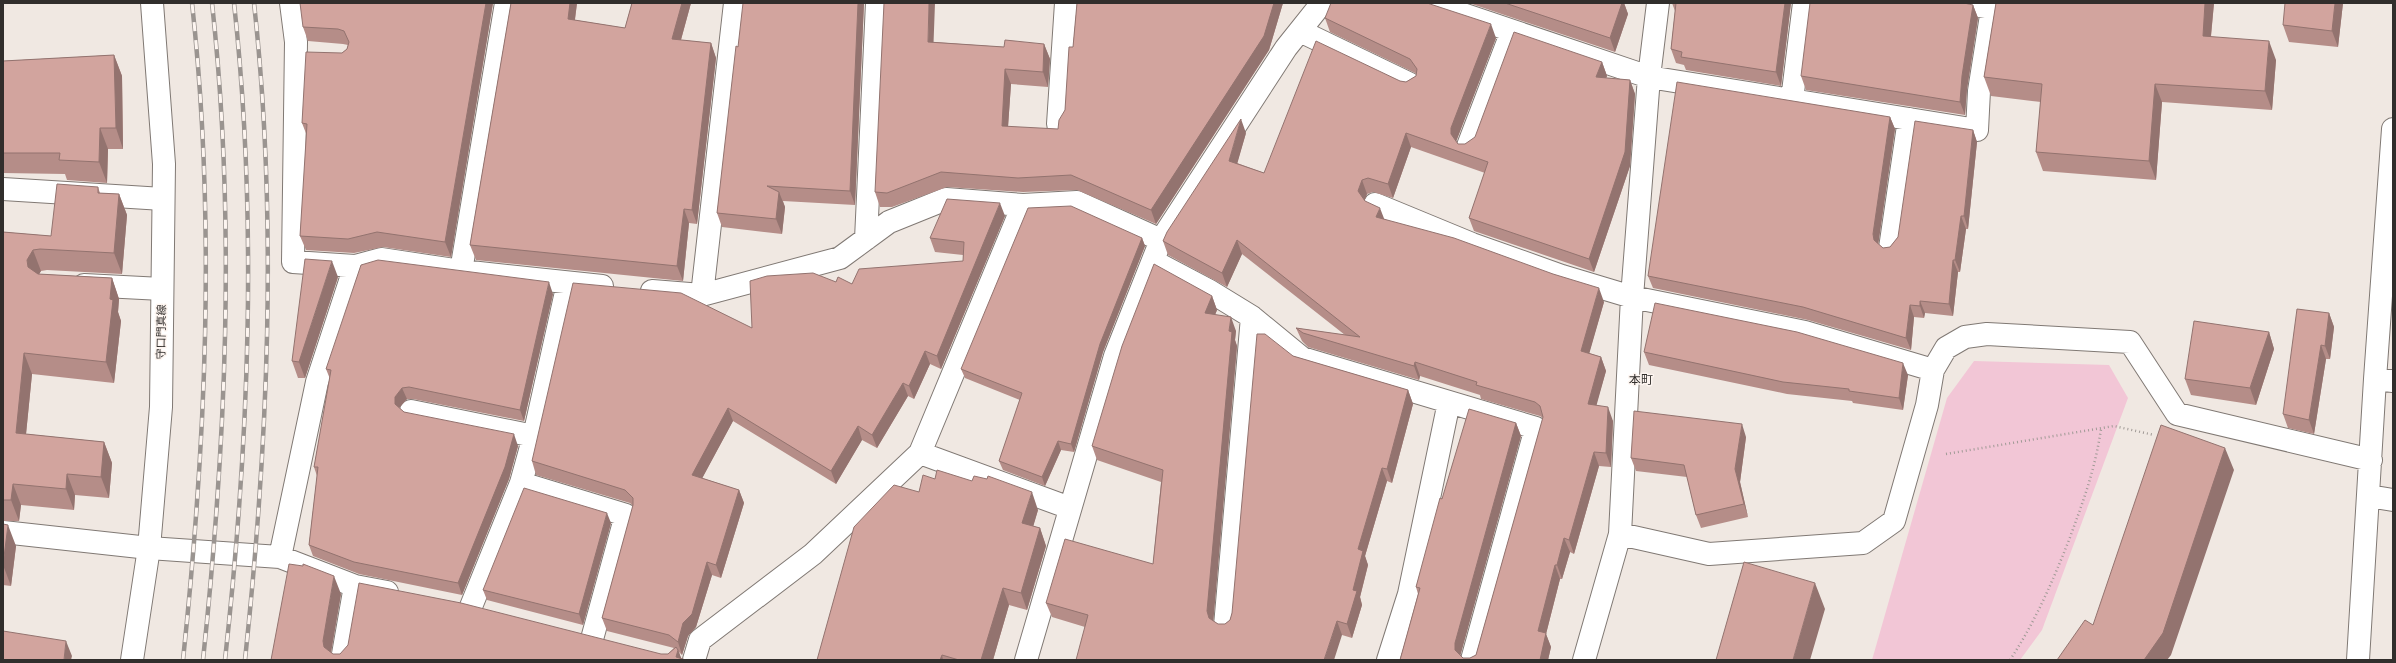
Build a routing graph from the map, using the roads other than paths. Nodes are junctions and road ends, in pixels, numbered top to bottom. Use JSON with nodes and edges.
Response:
{"nodes":[{"id":1,"x":152,"y":3,"type":"edge"},
{"id":2,"x":291,"y":3,"type":"edge"},
{"id":3,"x":506,"y":3,"type":"edge"},
{"id":4,"x":735,"y":3,"type":"edge"},
{"id":5,"x":877,"y":3,"type":"edge"},
{"id":6,"x":1066,"y":3,"type":"edge"},
{"id":7,"x":1322,"y":3,"type":"edge"},
{"id":8,"x":1430,"y":3,"type":"edge"},
{"id":9,"x":1658,"y":3,"type":"edge"},
{"id":10,"x":1804,"y":3,"type":"edge"},
{"id":11,"x":1960,"y":3,"type":"edge"},
{"id":12,"x":1993,"y":6,"type":"edge"},
{"id":13,"x":1300,"y":31,"type":"junction"},
{"id":14,"x":1512,"y":32,"type":"junction"},
{"id":15,"x":296,"y":53,"type":"junction"},
{"id":16,"x":319,"y":54,"type":"edge"},
{"id":17,"x":1649,"y":77,"type":"junction"},
{"id":18,"x":1410,"y":84,"type":"edge"},
{"id":19,"x":1792,"y":100,"type":"junction"},
{"id":20,"x":1909,"y":119,"type":"junction"},
{"id":21,"x":1058,"y":124,"type":"edge"},
{"id":22,"x":2393,"y":129,"type":"edge"},
{"id":23,"x":1468,"y":146,"type":"edge"},
{"id":24,"x":3,"y":189,"type":"edge"},
{"id":25,"x":163,"y":199,"type":"junction"},
{"id":26,"x":1375,"y":204,"type":"edge"},
{"id":27,"x":1023,"y":205,"type":"junction"},
{"id":28,"x":866,"y":239,"type":"junction"},
{"id":29,"x":1161,"y":240,"type":"junction"},
{"id":30,"x":1890,"y":248,"type":"edge"},
{"id":31,"x":2389,"y":254,"type":"edge"},
{"id":32,"x":1154,"y":261,"type":"junction"},
{"id":33,"x":355,"y":266,"type":"junction"},
{"id":34,"x":461,"y":271,"type":"junction"},
{"id":35,"x":568,"y":283,"type":"junction"},
{"id":36,"x":63,"y":284,"type":"edge"},
{"id":37,"x":162,"y":289,"type":"junction"},
{"id":38,"x":702,"y":295,"type":"junction"},
{"id":39,"x":1632,"y":297,"type":"junction"},
{"id":40,"x":1252,"y":317,"type":"junction"},
{"id":41,"x":1933,"y":370,"type":"junction"},
{"id":42,"x":2384,"y":380,"type":"edge"},
{"id":43,"x":1449,"y":402,"type":"junction"},
{"id":44,"x":411,"y":411,"type":"dead end"},
{"id":45,"x":534,"y":436,"type":"junction"},
{"id":46,"x":920,"y":453,"type":"junction"},
{"id":47,"x":2370,"y":460,"type":"junction"},
{"id":48,"x":521,"y":483,"type":"junction"},
{"id":49,"x":2369,"y":496,"type":"junction"},
{"id":50,"x":2393,"y":500,"type":"edge"},
{"id":51,"x":1070,"y":508,"type":"junction"},
{"id":52,"x":3,"y":532,"type":"edge"},
{"id":53,"x":1620,"y":534,"type":"junction"},
{"id":54,"x":149,"y":548,"type":"junction"},
{"id":55,"x":280,"y":557,"type":"junction"},
{"id":56,"x":355,"y":586,"type":"junction"},
{"id":57,"x":409,"y":597,"type":"edge"},
{"id":58,"x":447,"y":605,"type":"edge"},
{"id":59,"x":470,"y":609,"type":"junction"},
{"id":60,"x":493,"y":615,"type":"edge"},
{"id":61,"x":1225,"y":626,"type":"edge"},
{"id":62,"x":569,"y":634,"type":"edge"},
{"id":63,"x":592,"y":639,"type":"junction"},
{"id":64,"x":613,"y":645,"type":"edge"},
{"id":65,"x":132,"y":660,"type":"edge"},
{"id":66,"x":342,"y":660,"type":"edge"},
{"id":67,"x":694,"y":660,"type":"edge"},
{"id":68,"x":1026,"y":660,"type":"edge"},
{"id":69,"x":1388,"y":660,"type":"edge"},
{"id":70,"x":1472,"y":660,"type":"edge"},
{"id":71,"x":1584,"y":660,"type":"edge"},
{"id":72,"x":2358,"y":660,"type":"edge"}],
"edges":[{"from":1,"to":25,"type":"street","name":"守口門真線"},
{"from":2,"to":15,"type":"street"},
{"from":3,"to":34,"type":"street"},
{"from":4,"to":38,"type":"street"},
{"from":5,"to":28,"type":"street"},
{"from":6,"to":21,"type":"street"},
{"from":7,"to":13,"type":"street"},
{"from":8,"to":14,"type":"street"},
{"from":9,"to":17,"type":"street"},
{"from":10,"to":19,"type":"street"},
{"from":11,"to":12,"type":"street"},
{"from":12,"to":20,"type":"street"},
{"from":13,"to":18,"type":"street"},
{"from":13,"to":29,"type":"street"},
{"from":14,"to":17,"type":"street"},
{"from":14,"to":23,"type":"street"},
{"from":15,"to":16,"type":"street"},
{"from":15,"to":33,"type":"street"},
{"from":17,"to":19,"type":"street"},
{"from":17,"to":39,"type":"street"},
{"from":19,"to":20,"type":"street"},
{"from":20,"to":30,"type":"street"},
{"from":22,"to":31,"type":"street"},
{"from":24,"to":25,"type":"street"},
{"from":25,"to":37,"type":"street","name":"守口門真線"},
{"from":26,"to":39,"type":"street"},
{"from":27,"to":28,"type":"street"},
{"from":27,"to":29,"type":"street"},
{"from":27,"to":46,"type":"street"},
{"from":28,"to":38,"type":"street"},
{"from":29,"to":32,"type":"street"},
{"from":31,"to":42,"type":"street"},
{"from":32,"to":40,"type":"street"},
{"from":32,"to":51,"type":"street"},
{"from":33,"to":34,"type":"street"},
{"from":33,"to":55,"type":"street"},
{"from":34,"to":35,"type":"street"},
{"from":35,"to":38,"type":"street"},
{"from":35,"to":45,"type":"street"},
{"from":36,"to":37,"type":"street"},
{"from":37,"to":54,"type":"street","name":"守口門真線"},
{"from":39,"to":41,"type":"street"},
{"from":39,"to":53,"type":"street"},
{"from":40,"to":43,"type":"street"},
{"from":40,"to":61,"type":"street"},
{"from":41,"to":47,"type":"street"},
{"from":41,"to":53,"type":"street"},
{"from":42,"to":47,"type":"street"},
{"from":43,"to":69,"type":"street"},
{"from":43,"to":70,"type":"street"},
{"from":44,"to":45,"type":"street"},
{"from":45,"to":48,"type":"street"},
{"from":46,"to":51,"type":"street"},
{"from":46,"to":67,"type":"street"},
{"from":47,"to":49,"type":"street"},
{"from":48,"to":59,"type":"street"},
{"from":48,"to":63,"type":"street"},
{"from":49,"to":50,"type":"street"},
{"from":49,"to":72,"type":"street"},
{"from":51,"to":68,"type":"street"},
{"from":52,"to":54,"type":"street"},
{"from":53,"to":71,"type":"street"},
{"from":54,"to":55,"type":"street"},
{"from":54,"to":65,"type":"street","name":"守口門真線"},
{"from":55,"to":56,"type":"street"},
{"from":56,"to":57,"type":"street"},
{"from":56,"to":66,"type":"street"},
{"from":58,"to":59,"type":"street"},
{"from":59,"to":60,"type":"street"},
{"from":62,"to":63,"type":"street"},
{"from":63,"to":64,"type":"street"}]}
